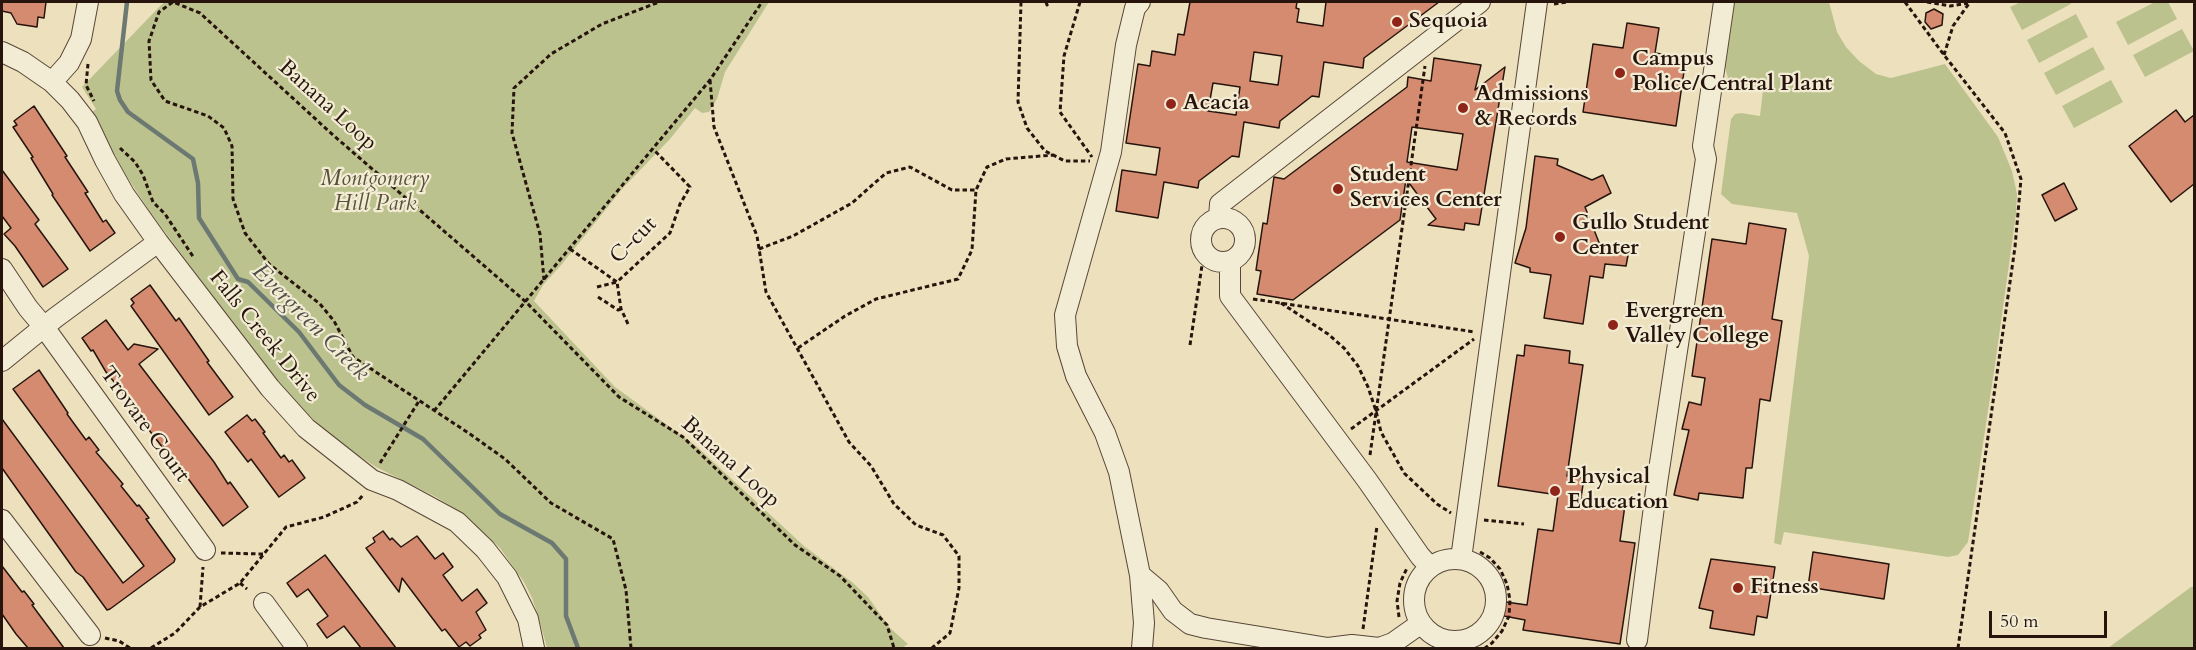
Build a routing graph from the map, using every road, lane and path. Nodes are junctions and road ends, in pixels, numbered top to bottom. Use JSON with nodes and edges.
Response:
{"nodes":[{"id":1,"x":88,"y":2,"type":"edge"},
{"id":2,"x":658,"y":2,"type":"edge"},
{"id":3,"x":762,"y":2,"type":"edge"},
{"id":4,"x":1021,"y":2,"type":"edge"},
{"id":5,"x":1080,"y":2,"type":"edge"},
{"id":6,"x":1140,"y":2,"type":"edge"},
{"id":7,"x":1480,"y":2,"type":"edge"},
{"id":8,"x":1537,"y":2,"type":"edge"},
{"id":9,"x":1724,"y":2,"type":"edge"},
{"id":10,"x":1905,"y":2,"type":"edge"},
{"id":11,"x":1927,"y":2,"type":"edge"},
{"id":12,"x":1969,"y":2,"type":"edge"},
{"id":13,"x":1429,"y":41,"type":"junction"},
{"id":14,"x":2,"y":52,"type":"edge"},
{"id":15,"x":90,"y":56,"type":"dead end"},
{"id":16,"x":1944,"y":56,"type":"junction"},
{"id":17,"x":710,"y":80,"type":"junction"},
{"id":18,"x":52,"y":82,"type":"junction"},
{"id":19,"x":95,"y":103,"type":"dead end"},
{"id":20,"x":113,"y":142,"type":"dead end"},
{"id":21,"x":653,"y":149,"type":"junction"},
{"id":22,"x":1053,"y":155,"type":"junction"},
{"id":23,"x":975,"y":190,"type":"junction"},
{"id":24,"x":1219,"y":218,"type":"junction"},
{"id":25,"x":158,"y":242,"type":"junction"},
{"id":26,"x":570,"y":249,"type":"junction"},
{"id":27,"x":759,"y":249,"type":"junction"},
{"id":28,"x":1204,"y":252,"type":"junction"},
{"id":29,"x":1230,"y":261,"type":"junction"},
{"id":30,"x":197,"y":262,"type":"dead end"},
{"id":31,"x":2,"y":269,"type":"edge"},
{"id":32,"x":544,"y":280,"type":"junction"},
{"id":33,"x":616,"y":282,"type":"junction"},
{"id":34,"x":597,"y":287,"type":"dead end"},
{"id":35,"x":1230,"y":296,"type":"junction"},
{"id":36,"x":598,"y":297,"type":"dead end"},
{"id":37,"x":526,"y":302,"type":"junction"},
{"id":38,"x":1281,"y":303,"type":"junction"},
{"id":39,"x":621,"y":309,"type":"junction"},
{"id":40,"x":1390,"y":320,"type":"junction"},
{"id":41,"x":628,"y":324,"type":"dead end"},
{"id":42,"x":44,"y":327,"type":"junction"},
{"id":43,"x":1190,"y":345,"type":"dead end"},
{"id":44,"x":798,"y":348,"type":"junction"},
{"id":45,"x":2,"y":361,"type":"edge"},
{"id":46,"x":419,"y":401,"type":"junction"},
{"id":47,"x":434,"y":411,"type":"junction"},
{"id":48,"x":1376,"y":411,"type":"junction"},
{"id":49,"x":1337,"y":440,"type":"junction"},
{"id":50,"x":379,"y":464,"type":"dead end"},
{"id":51,"x":1367,"y":480,"type":"junction"},
{"id":52,"x":364,"y":494,"type":"dead end"},
{"id":53,"x":1381,"y":500,"type":"junction"},
{"id":54,"x":1467,"y":518,"type":"junction"},
{"id":55,"x":2,"y":520,"type":"edge"},
{"id":56,"x":1524,"y":524,"type":"dead end"},
{"id":57,"x":205,"y":550,"type":"junction"},
{"id":58,"x":1462,"y":552,"type":"junction"},
{"id":59,"x":263,"y":554,"type":"junction"},
{"id":60,"x":1425,"y":561,"type":"junction"},
{"id":61,"x":1140,"y":575,"type":"junction"},
{"id":62,"x":240,"y":583,"type":"junction"},
{"id":63,"x":247,"y":589,"type":"dead end"},
{"id":64,"x":264,"y":603,"type":"dead end"},
{"id":65,"x":200,"y":607,"type":"junction"},
{"id":66,"x":1414,"y":629,"type":"junction"},
{"id":67,"x":90,"y":635,"type":"joint"},
{"id":68,"x":1637,"y":640,"type":"dead end"},
{"id":69,"x":1361,"y":646,"type":"junction"},
{"id":70,"x":130,"y":648,"type":"edge"},
{"id":71,"x":151,"y":648,"type":"edge"},
{"id":72,"x":297,"y":648,"type":"edge"},
{"id":73,"x":534,"y":648,"type":"edge"},
{"id":74,"x":631,"y":648,"type":"edge"},
{"id":75,"x":894,"y":648,"type":"edge"},
{"id":76,"x":932,"y":648,"type":"edge"},
{"id":77,"x":1142,"y":648,"type":"edge"},
{"id":78,"x":1327,"y":648,"type":"edge"},
{"id":79,"x":1485,"y":648,"type":"edge"},
{"id":80,"x":1958,"y":648,"type":"edge"}],
"edges":[{"from":1,"to":18,"type":"street"},
{"from":2,"to":32,"type":"path"},
{"from":3,"to":17,"type":"path"},
{"from":4,"to":22,"type":"path"},
{"from":5,"to":22,"type":"path"},
{"from":6,"to":61,"type":"street"},
{"from":7,"to":13,"type":"street"},
{"from":8,"to":54,"type":"street"},
{"from":9,"to":68,"type":"street"},
{"from":10,"to":16,"type":"path"},
{"from":11,"to":12,"type":"path"},
{"from":12,"to":16,"type":"path"},
{"from":13,"to":24,"type":"street"},
{"from":13,"to":40,"type":"path"},
{"from":14,"to":18,"type":"street","name":"Falls Creek Drive"},
{"from":15,"to":19,"type":"path"},
{"from":16,"to":80,"type":"path"},
{"from":17,"to":21,"type":"path"},
{"from":17,"to":27,"type":"path"},
{"from":18,"to":25,"type":"street","name":"Falls Creek Drive"},
{"from":20,"to":30,"type":"path"},
{"from":21,"to":26,"type":"path"},
{"from":21,"to":33,"type":"path","name":"C-cut"},
{"from":22,"to":23,"type":"path"},
{"from":23,"to":27,"type":"path"},
{"from":23,"to":44,"type":"path"},
{"from":24,"to":28,"type":"street"},
{"from":24,"to":29,"type":"street"},
{"from":25,"to":42,"type":"street"},
{"from":25,"to":73,"type":"street","name":"Falls Creek Drive"},
{"from":26,"to":32,"type":"path"},
{"from":26,"to":33,"type":"path","name":"C-cut"},
{"from":27,"to":44,"type":"path"},
{"from":28,"to":29,"type":"street"},
{"from":28,"to":43,"type":"path"},
{"from":29,"to":35,"type":"street"},
{"from":31,"to":42,"type":"street","name":"Trovare Court"},
{"from":32,"to":37,"type":"path"},
{"from":33,"to":34,"type":"path"},
{"from":33,"to":39,"type":"path"},
{"from":35,"to":38,"type":"path"},
{"from":35,"to":49,"type":"street"},
{"from":36,"to":39,"type":"path"},
{"from":37,"to":46,"type":"path","name":"Banana Loop"},
{"from":37,"to":47,"type":"path"},
{"from":37,"to":75,"type":"path","name":"Banana Loop"},
{"from":38,"to":40,"type":"path"},
{"from":38,"to":48,"type":"path"},
{"from":39,"to":41,"type":"path"},
{"from":40,"to":48,"type":"path"},
{"from":40,"to":48,"type":"path"},
{"from":42,"to":45,"type":"street"},
{"from":42,"to":57,"type":"street","name":"Trovare Court"},
{"from":44,"to":76,"type":"path"},
{"from":46,"to":47,"type":"path"},
{"from":46,"to":50,"type":"path"},
{"from":47,"to":74,"type":"path"},
{"from":48,"to":49,"type":"path"},
{"from":48,"to":51,"type":"path"},
{"from":48,"to":54,"type":"path"},
{"from":49,"to":51,"type":"street"},
{"from":51,"to":53,"type":"street"},
{"from":52,"to":59,"type":"path"},
{"from":53,"to":60,"type":"street"},
{"from":53,"to":69,"type":"path"},
{"from":54,"to":56,"type":"path"},
{"from":54,"to":58,"type":"street"},
{"from":55,"to":67,"type":"street"},
{"from":57,"to":59,"type":"path"},
{"from":57,"to":65,"type":"path"},
{"from":58,"to":60,"type":"street"},
{"from":58,"to":66,"type":"street"},
{"from":58,"to":79,"type":"path"},
{"from":59,"to":62,"type":"path"},
{"from":60,"to":66,"type":"street"},
{"from":60,"to":66,"type":"path"},
{"from":61,"to":77,"type":"street"},
{"from":61,"to":78,"type":"street"},
{"from":62,"to":63,"type":"path"},
{"from":62,"to":65,"type":"path"},
{"from":64,"to":72,"type":"street"},
{"from":65,"to":71,"type":"path"},
{"from":66,"to":69,"type":"street"},
{"from":67,"to":70,"type":"path"},
{"from":69,"to":78,"type":"street"}]}
